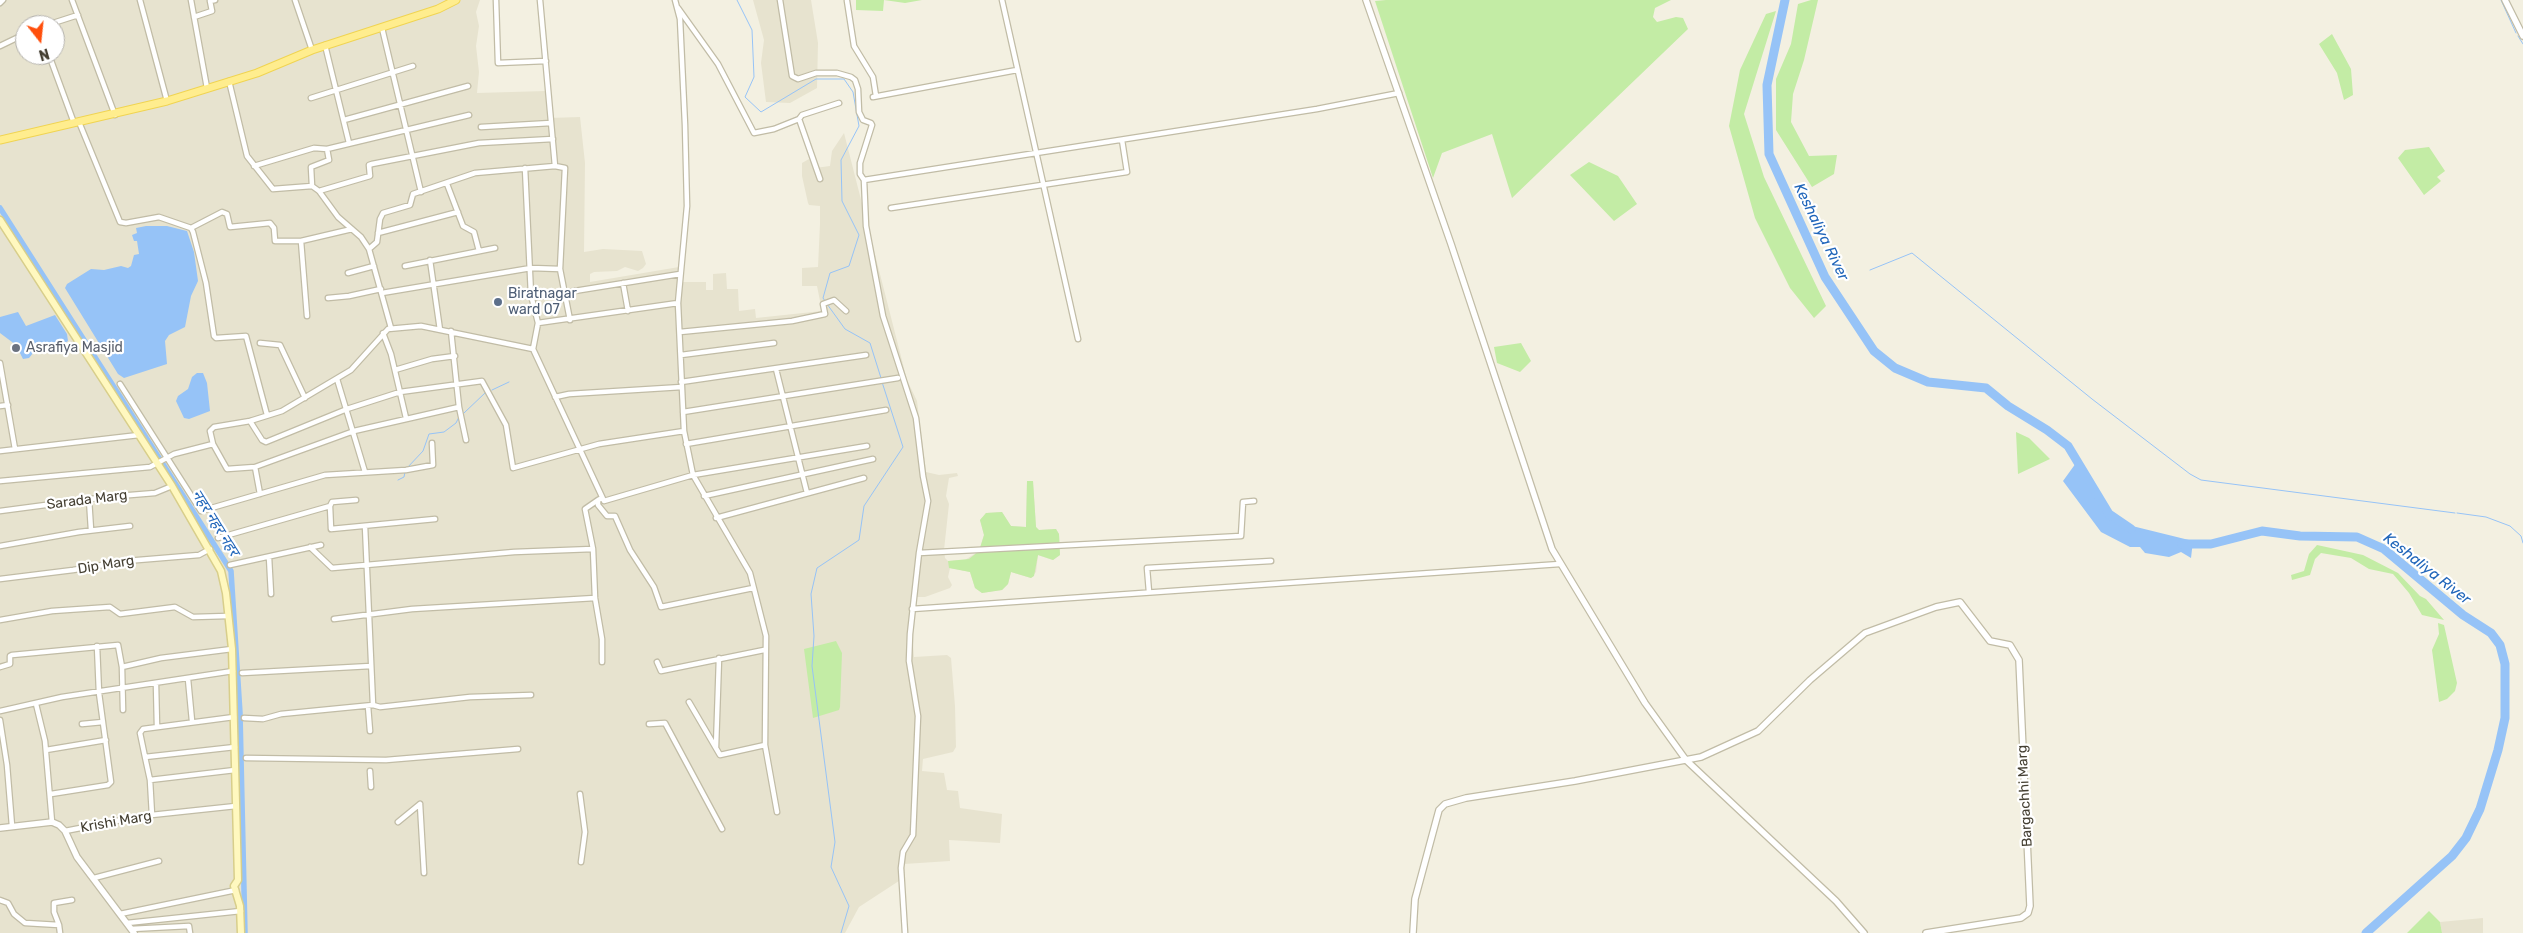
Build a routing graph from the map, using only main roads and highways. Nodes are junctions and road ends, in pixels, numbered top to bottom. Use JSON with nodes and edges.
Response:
{"nodes":[{"id":1,"x":456,"y":0,"type":"edge"},
{"id":2,"x":448,"y":2,"type":"edge"},
{"id":3,"x":0,"y":140,"type":"edge"},
{"id":4,"x":0,"y":220,"type":"edge"},
{"id":5,"x":241,"y":933,"type":"edge"}],
"edges":[{"from":1,"to":2,"type":"main road"},
{"from":2,"to":3,"type":"main road"},
{"from":4,"to":5,"type":"main road"}]}
